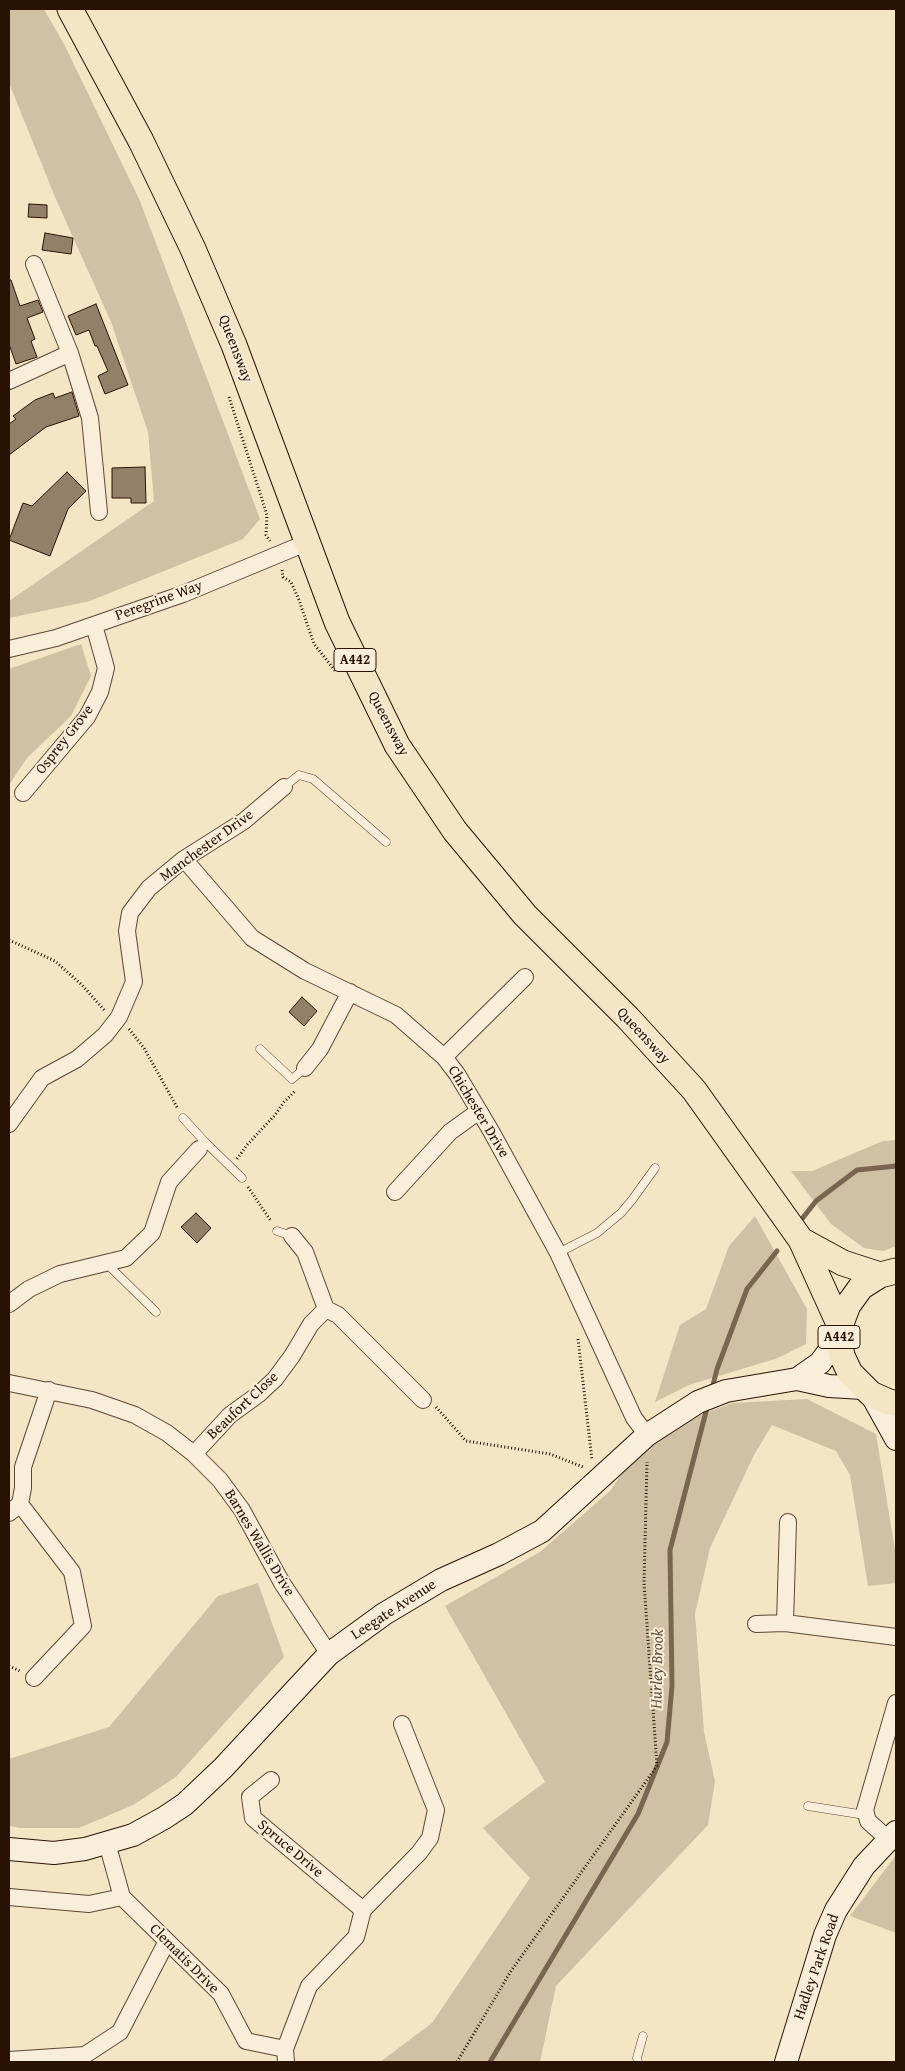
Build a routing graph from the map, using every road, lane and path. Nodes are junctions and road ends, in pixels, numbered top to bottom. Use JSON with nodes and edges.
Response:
{"nodes":[{"id":1,"x":70,"y":9,"type":"edge"},
{"id":2,"x":34,"y":264,"type":"dead end"},
{"id":3,"x":70,"y":353,"type":"junction"},
{"id":4,"x":9,"y":381,"type":"edge"},
{"id":5,"x":227,"y":390,"type":"dead end"},
{"id":6,"x":99,"y":512,"type":"dead end"},
{"id":7,"x":267,"y":515,"type":"dead end"},
{"id":8,"x":306,"y":543,"type":"junction"},
{"id":9,"x":94,"y":625,"type":"junction"},
{"id":10,"x":9,"y":649,"type":"edge"},
{"id":11,"x":284,"y":787,"type":"joint"},
{"id":12,"x":23,"y":793,"type":"dead end"},
{"id":13,"x":386,"y":842,"type":"dead end"},
{"id":14,"x":184,"y":859,"type":"junction"},
{"id":15,"x":9,"y":940,"type":"edge"},
{"id":16,"x":525,"y":977,"type":"dead end"},
{"id":17,"x":350,"y":992,"type":"junction"},
{"id":18,"x":117,"y":1020,"type":"junction"},
{"id":19,"x":260,"y":1049,"type":"dead end"},
{"id":20,"x":444,"y":1057,"type":"junction"},
{"id":21,"x":304,"y":1068,"type":"junction"},
{"id":22,"x":479,"y":1111,"type":"junction"},
{"id":23,"x":183,"y":1118,"type":"joint"},
{"id":24,"x":9,"y":1124,"type":"edge"},
{"id":25,"x":202,"y":1145,"type":"junction"},
{"id":26,"x":232,"y":1168,"type":"junction"},
{"id":27,"x":655,"y":1168,"type":"dead end"},
{"id":28,"x":242,"y":1178,"type":"joint"},
{"id":29,"x":395,"y":1192,"type":"dead end"},
{"id":30,"x":796,"y":1232,"type":"junction"},
{"id":31,"x":284,"y":1233,"type":"joint"},
{"id":32,"x":558,"y":1253,"type":"junction"},
{"id":33,"x":106,"y":1263,"type":"junction"},
{"id":34,"x":891,"y":1271,"type":"edge"},
{"id":35,"x":9,"y":1304,"type":"edge"},
{"id":36,"x":326,"y":1309,"type":"junction"},
{"id":37,"x":156,"y":1312,"type":"dead end"},
{"id":38,"x":578,"y":1332,"type":"dead end"},
{"id":39,"x":840,"y":1332,"type":"junction"},
{"id":40,"x":797,"y":1379,"type":"junction"},
{"id":41,"x":9,"y":1383,"type":"edge"},
{"id":42,"x":49,"y":1390,"type":"junction"},
{"id":43,"x":867,"y":1391,"type":"junction"},
{"id":44,"x":428,"y":1402,"type":"joint"},
{"id":45,"x":896,"y":1403,"type":"edge"},
{"id":46,"x":647,"y":1435,"type":"junction"},
{"id":47,"x":896,"y":1439,"type":"edge"},
{"id":48,"x":194,"y":1454,"type":"junction"},
{"id":49,"x":596,"y":1474,"type":"junction"},
{"id":50,"x":15,"y":1509,"type":"edge"},
{"id":51,"x":788,"y":1522,"type":"dead end"},
{"id":52,"x":785,"y":1623,"type":"junction"},
{"id":53,"x":756,"y":1624,"type":"dead end"},
{"id":54,"x":896,"y":1637,"type":"edge"},
{"id":55,"x":329,"y":1654,"type":"junction"},
{"id":56,"x":34,"y":1678,"type":"dead end"},
{"id":57,"x":896,"y":1703,"type":"edge"},
{"id":58,"x":402,"y":1724,"type":"dead end"},
{"id":59,"x":271,"y":1780,"type":"dead end"},
{"id":60,"x":808,"y":1806,"type":"dead end"},
{"id":61,"x":865,"y":1815,"type":"junction"},
{"id":62,"x":892,"y":1835,"type":"edge"},
{"id":63,"x":107,"y":1843,"type":"junction"},
{"id":64,"x":9,"y":1849,"type":"edge"},
{"id":65,"x":9,"y":1897,"type":"edge"},
{"id":66,"x":122,"y":1897,"type":"junction"},
{"id":67,"x":363,"y":1910,"type":"junction"},
{"id":68,"x":167,"y":1941,"type":"junction"},
{"id":69,"x":642,"y":2036,"type":"dead end"},
{"id":70,"x":286,"y":2055,"type":"edge"},
{"id":71,"x":9,"y":2060,"type":"edge"},
{"id":72,"x":41,"y":2060,"type":"edge"},
{"id":73,"x":457,"y":2062,"type":"edge"},
{"id":74,"x":638,"y":2062,"type":"edge"},
{"id":75,"x":786,"y":2062,"type":"edge"}],
"edges":[{"from":1,"to":8,"type":"main road","name":"Queensway","number":"A442"},
{"from":2,"to":3,"type":"street"},
{"from":3,"to":4,"type":"street"},
{"from":3,"to":6,"type":"street"},
{"from":5,"to":7,"type":"path"},
{"from":8,"to":9,"type":"street","name":"Peregrine Way"},
{"from":8,"to":30,"type":"main road","name":"Queensway","number":"A442"},
{"from":9,"to":10,"type":"street","name":"Peregrine Way"},
{"from":9,"to":12,"type":"street","name":"Osprey Grove"},
{"from":11,"to":13,"type":"lane"},
{"from":11,"to":14,"type":"street","name":"Manchester Drive"},
{"from":14,"to":17,"type":"street","name":"Chichester Drive"},
{"from":14,"to":18,"type":"street","name":"Manchester Drive"},
{"from":15,"to":18,"type":"path"},
{"from":16,"to":20,"type":"street"},
{"from":17,"to":20,"type":"street","name":"Chichester Drive"},
{"from":17,"to":21,"type":"street"},
{"from":18,"to":23,"type":"path"},
{"from":18,"to":24,"type":"street","name":"Manchester Drive"},
{"from":19,"to":21,"type":"lane"},
{"from":20,"to":22,"type":"street","name":"Chichester Drive"},
{"from":21,"to":26,"type":"path"},
{"from":22,"to":29,"type":"street"},
{"from":22,"to":32,"type":"street","name":"Chichester Drive"},
{"from":23,"to":25,"type":"lane"},
{"from":25,"to":26,"type":"lane"},
{"from":25,"to":33,"type":"street"},
{"from":26,"to":28,"type":"lane"},
{"from":27,"to":32,"type":"lane"},
{"from":28,"to":31,"type":"path"},
{"from":30,"to":34,"type":"main road","number":"A442"},
{"from":30,"to":39,"type":"main road","number":"A442"},
{"from":31,"to":36,"type":"street"},
{"from":32,"to":46,"type":"street","name":"Chichester Drive"},
{"from":33,"to":35,"type":"street"},
{"from":33,"to":37,"type":"lane"},
{"from":34,"to":39,"type":"main road","number":"A442"},
{"from":36,"to":44,"type":"street"},
{"from":36,"to":48,"type":"street","name":"Beaufort Close"},
{"from":38,"to":49,"type":"path"},
{"from":39,"to":40,"type":"street","name":"Leegate Avenue"},
{"from":39,"to":43,"type":"main road","number":"A442"},
{"from":40,"to":43,"type":"street","name":"Leegate Avenue"},
{"from":40,"to":46,"type":"street","name":"Leegate Avenue"},
{"from":41,"to":42,"type":"street","name":"Barnes Wallis Drive"},
{"from":42,"to":48,"type":"street","name":"Barnes Wallis Drive"},
{"from":42,"to":50,"type":"street"},
{"from":43,"to":45,"type":"main road"},
{"from":43,"to":47,"type":"street"},
{"from":44,"to":49,"type":"path"},
{"from":46,"to":49,"type":"street","name":"Leegate Avenue"},
{"from":46,"to":73,"type":"path"},
{"from":48,"to":55,"type":"street","name":"Barnes Wallis Drive"},
{"from":49,"to":55,"type":"street","name":"Leegate Avenue"},
{"from":50,"to":56,"type":"street"},
{"from":51,"to":52,"type":"street"},
{"from":52,"to":53,"type":"street"},
{"from":52,"to":54,"type":"street"},
{"from":55,"to":63,"type":"street","name":"Leegate Avenue"},
{"from":57,"to":61,"type":"street"},
{"from":58,"to":67,"type":"street"},
{"from":59,"to":67,"type":"street","name":"Spruce Drive"},
{"from":60,"to":61,"type":"lane"},
{"from":61,"to":62,"type":"street"},
{"from":62,"to":75,"type":"street","name":"Hadley Park Road"},
{"from":63,"to":64,"type":"street","name":"Leegate Avenue"},
{"from":63,"to":66,"type":"street"},
{"from":65,"to":66,"type":"street"},
{"from":66,"to":68,"type":"street","name":"Clematis Drive"},
{"from":67,"to":70,"type":"street"},
{"from":68,"to":70,"type":"street","name":"Clematis Drive"},
{"from":68,"to":72,"type":"street"},
{"from":69,"to":74,"type":"lane"},
{"from":71,"to":72,"type":"street"}]}
